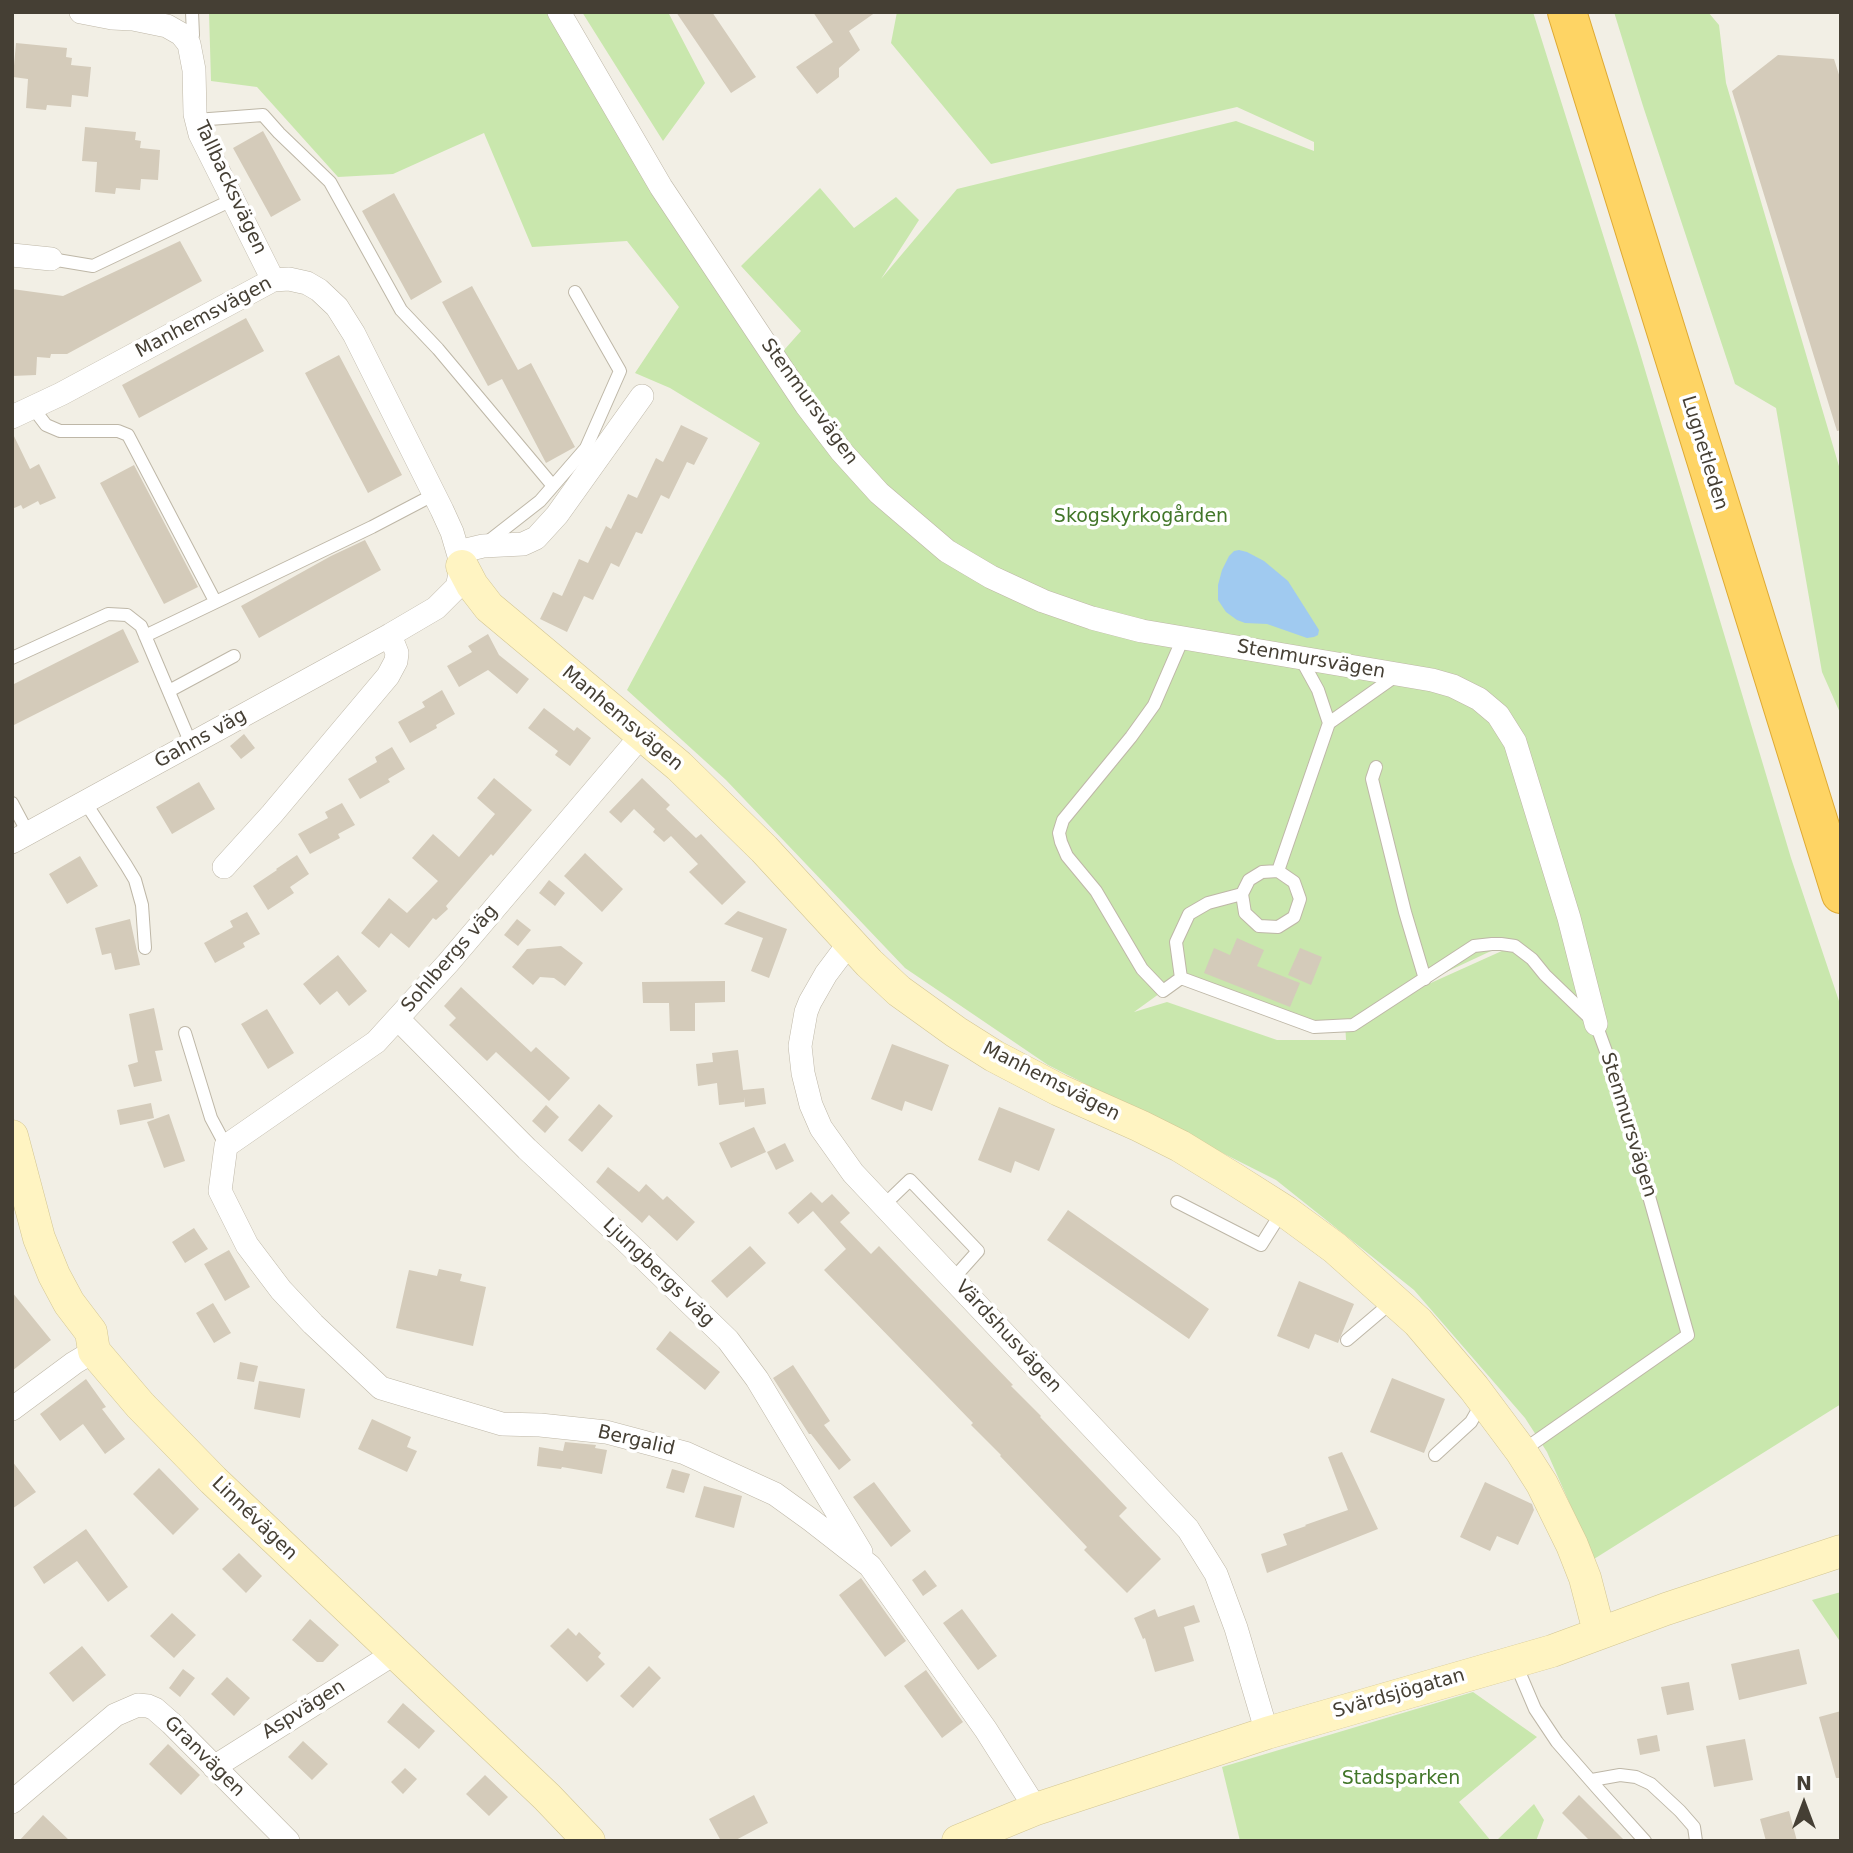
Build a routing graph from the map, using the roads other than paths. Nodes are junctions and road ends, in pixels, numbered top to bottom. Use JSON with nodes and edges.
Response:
{"nodes":[{"id":1,"x":80,"y":12,"type":"edge"},
{"id":2,"x":192,"y":12,"type":"edge"},
{"id":3,"x":559,"y":12,"type":"edge"},
{"id":4,"x":1567,"y":12,"type":"edge"},
{"id":5,"x":189,"y":44,"type":"junction"},
{"id":6,"x":196,"y":120,"type":"junction"},
{"id":7,"x":232,"y":200,"type":"junction"},
{"id":8,"x":12,"y":255,"type":"edge"},
{"id":9,"x":51,"y":259,"type":"joint"},
{"id":10,"x":273,"y":280,"type":"junction"},
{"id":11,"x":575,"y":292,"type":"dead end"},
{"id":12,"x":642,"y":396,"type":"dead end"},
{"id":13,"x":23,"y":413,"type":"edge"},
{"id":14,"x":553,"y":486,"type":"junction"},
{"id":15,"x":435,"y":494,"type":"junction"},
{"id":16,"x":468,"y":555,"type":"junction"},
{"id":17,"x":215,"y":601,"type":"junction"},
{"id":18,"x":390,"y":635,"type":"junction"},
{"id":19,"x":145,"y":636,"type":"junction"},
{"id":20,"x":1183,"y":638,"type":"junction"},
{"id":21,"x":234,"y":656,"type":"dead end"},
{"id":22,"x":12,"y":658,"type":"edge"},
{"id":23,"x":1301,"y":659,"type":"junction"},
{"id":24,"x":1397,"y":674,"type":"junction"},
{"id":25,"x":169,"y":691,"type":"junction"},
{"id":26,"x":1329,"y":723,"type":"junction"},
{"id":27,"x":641,"y":736,"type":"junction"},
{"id":28,"x":191,"y":744,"type":"junction"},
{"id":29,"x":1376,"y":767,"type":"dead end"},
{"id":30,"x":85,"y":802,"type":"junction"},
{"id":31,"x":12,"y":803,"type":"edge"},
{"id":32,"x":20,"y":838,"type":"edge"},
{"id":33,"x":224,"y":867,"type":"dead end"},
{"id":34,"x":1278,"y":871,"type":"junction"},
{"id":35,"x":1242,"y":894,"type":"junction"},
{"id":36,"x":1841,"y":894,"type":"edge"},
{"id":37,"x":850,"y":942,"type":"junction"},
{"id":38,"x":145,"y":948,"type":"dead end"},
{"id":39,"x":1181,"y":978,"type":"junction"},
{"id":40,"x":1425,"y":978,"type":"junction"},
{"id":41,"x":398,"y":1019,"type":"junction"},
{"id":42,"x":1596,"y":1024,"type":"junction"},
{"id":43,"x":185,"y":1033,"type":"dead end"},
{"id":44,"x":12,"y":1136,"type":"edge"},
{"id":45,"x":226,"y":1146,"type":"junction"},
{"id":46,"x":1177,"y":1202,"type":"dead end"},
{"id":47,"x":884,"y":1205,"type":"junction"},
{"id":48,"x":1283,"y":1210,"type":"junction"},
{"id":49,"x":953,"y":1279,"type":"junction"},
{"id":50,"x":1394,"y":1301,"type":"junction"},
{"id":51,"x":1347,"y":1340,"type":"dead end"},
{"id":52,"x":94,"y":1351,"type":"junction"},
{"id":53,"x":1483,"y":1401,"type":"junction"},
{"id":54,"x":12,"y":1409,"type":"edge"},
{"id":55,"x":1521,"y":1451,"type":"junction"},
{"id":56,"x":1435,"y":1455,"type":"dead end"},
{"id":57,"x":1841,"y":1551,"type":"edge"},
{"id":58,"x":870,"y":1566,"type":"junction"},
{"id":59,"x":1599,"y":1632,"type":"junction"},
{"id":60,"x":395,"y":1653,"type":"junction"},
{"id":61,"x":1515,"y":1662,"type":"junction"},
{"id":62,"x":1267,"y":1732,"type":"junction"},
{"id":63,"x":214,"y":1767,"type":"junction"},
{"id":64,"x":1592,"y":1780,"type":"junction"},
{"id":65,"x":12,"y":1802,"type":"edge"},
{"id":66,"x":1036,"y":1809,"type":"junction"},
{"id":67,"x":288,"y":1841,"type":"edge"},
{"id":68,"x":589,"y":1841,"type":"edge"},
{"id":69,"x":958,"y":1841,"type":"edge"},
{"id":70,"x":1645,"y":1841,"type":"edge"},
{"id":71,"x":1696,"y":1841,"type":"edge"}],
"edges":[{"from":1,"to":5,"type":"street"},
{"from":2,"to":5,"type":"lane"},
{"from":3,"to":20,"type":"street","name":"Stenmursvägen"},
{"from":4,"to":36,"type":"highway","name":"Lugnetleden"},
{"from":5,"to":6,"type":"street","name":"Tallbacksvägen"},
{"from":6,"to":7,"type":"street","name":"Tallbacksvägen"},
{"from":6,"to":14,"type":"lane"},
{"from":7,"to":9,"type":"lane"},
{"from":7,"to":10,"type":"street","name":"Tallbacksvägen"},
{"from":8,"to":9,"type":"street"},
{"from":10,"to":13,"type":"street","name":"Manhemsvägen"},
{"from":10,"to":15,"type":"street","name":"Manhemsvägen"},
{"from":11,"to":14,"type":"lane"},
{"from":12,"to":16,"type":"street"},
{"from":13,"to":17,"type":"lane"},
{"from":14,"to":16,"type":"lane"},
{"from":15,"to":16,"type":"street","name":"Manhemsvägen"},
{"from":15,"to":17,"type":"lane"},
{"from":16,"to":18,"type":"street","name":"Gahns väg"},
{"from":16,"to":27,"type":"street","name":"Manhemsvägen"},
{"from":17,"to":19,"type":"lane"},
{"from":18,"to":28,"type":"street","name":"Gahns väg"},
{"from":18,"to":33,"type":"street"},
{"from":19,"to":22,"type":"lane"},
{"from":19,"to":25,"type":"lane"},
{"from":20,"to":23,"type":"street","name":"Stenmursvägen"},
{"from":20,"to":39,"type":"lane"},
{"from":21,"to":25,"type":"lane"},
{"from":23,"to":24,"type":"street","name":"Stenmursvägen"},
{"from":23,"to":26,"type":"lane"},
{"from":24,"to":26,"type":"lane"},
{"from":24,"to":42,"type":"street","name":"Stenmursvägen"},
{"from":25,"to":28,"type":"lane"},
{"from":26,"to":34,"type":"lane"},
{"from":27,"to":37,"type":"street","name":"Manhemsvägen"},
{"from":27,"to":41,"type":"street","name":"Sohlbergs väg"},
{"from":28,"to":30,"type":"street","name":"Gahns väg"},
{"from":29,"to":40,"type":"lane"},
{"from":30,"to":32,"type":"street","name":"Gahns väg"},
{"from":30,"to":38,"type":"lane"},
{"from":31,"to":32,"type":"lane"},
{"from":34,"to":35,"type":"lane"},
{"from":34,"to":35,"type":"lane"},
{"from":35,"to":39,"type":"lane"},
{"from":37,"to":47,"type":"street","name":"Värdshusvägen"},
{"from":37,"to":48,"type":"street","name":"Manhemsvägen"},
{"from":39,"to":40,"type":"lane"},
{"from":40,"to":42,"type":"lane"},
{"from":41,"to":45,"type":"street","name":"Sohlbergs väg"},
{"from":41,"to":58,"type":"street","name":"Ljungbergs väg"},
{"from":42,"to":55,"type":"lane","name":"Stenmursvägen"},
{"from":43,"to":45,"type":"lane"},
{"from":44,"to":52,"type":"street","name":"Linnévägen"},
{"from":45,"to":58,"type":"street","name":"Bergalid"},
{"from":46,"to":48,"type":"lane"},
{"from":47,"to":49,"type":"street","name":"Värdshusvägen"},
{"from":47,"to":49,"type":"lane"},
{"from":48,"to":50,"type":"street","name":"Manhemsvägen"},
{"from":49,"to":62,"type":"street","name":"Värdshusvägen"},
{"from":50,"to":51,"type":"lane"},
{"from":50,"to":53,"type":"street","name":"Manhemsvägen"},
{"from":52,"to":54,"type":"street"},
{"from":52,"to":60,"type":"street","name":"Linnévägen"},
{"from":53,"to":55,"type":"street","name":"Manhemsvägen"},
{"from":53,"to":56,"type":"lane"},
{"from":55,"to":59,"type":"street","name":"Manhemsvägen"},
{"from":57,"to":59,"type":"street","name":"Svärdsjögatan"},
{"from":58,"to":66,"type":"street","name":"Bergalid"},
{"from":59,"to":61,"type":"street","name":"Svärdsjögatan"},
{"from":60,"to":63,"type":"street","name":"Aspvägen"},
{"from":60,"to":68,"type":"street","name":"Linnévägen"},
{"from":61,"to":62,"type":"street","name":"Svärdsjögatan"},
{"from":61,"to":64,"type":"lane"},
{"from":62,"to":66,"type":"street","name":"Svärdsjögatan"},
{"from":63,"to":65,"type":"street","name":"Granvägen"},
{"from":63,"to":67,"type":"street","name":"Granvägen"},
{"from":64,"to":70,"type":"lane"},
{"from":64,"to":71,"type":"lane"},
{"from":66,"to":69,"type":"street","name":"Svärdsjögatan"}]}
